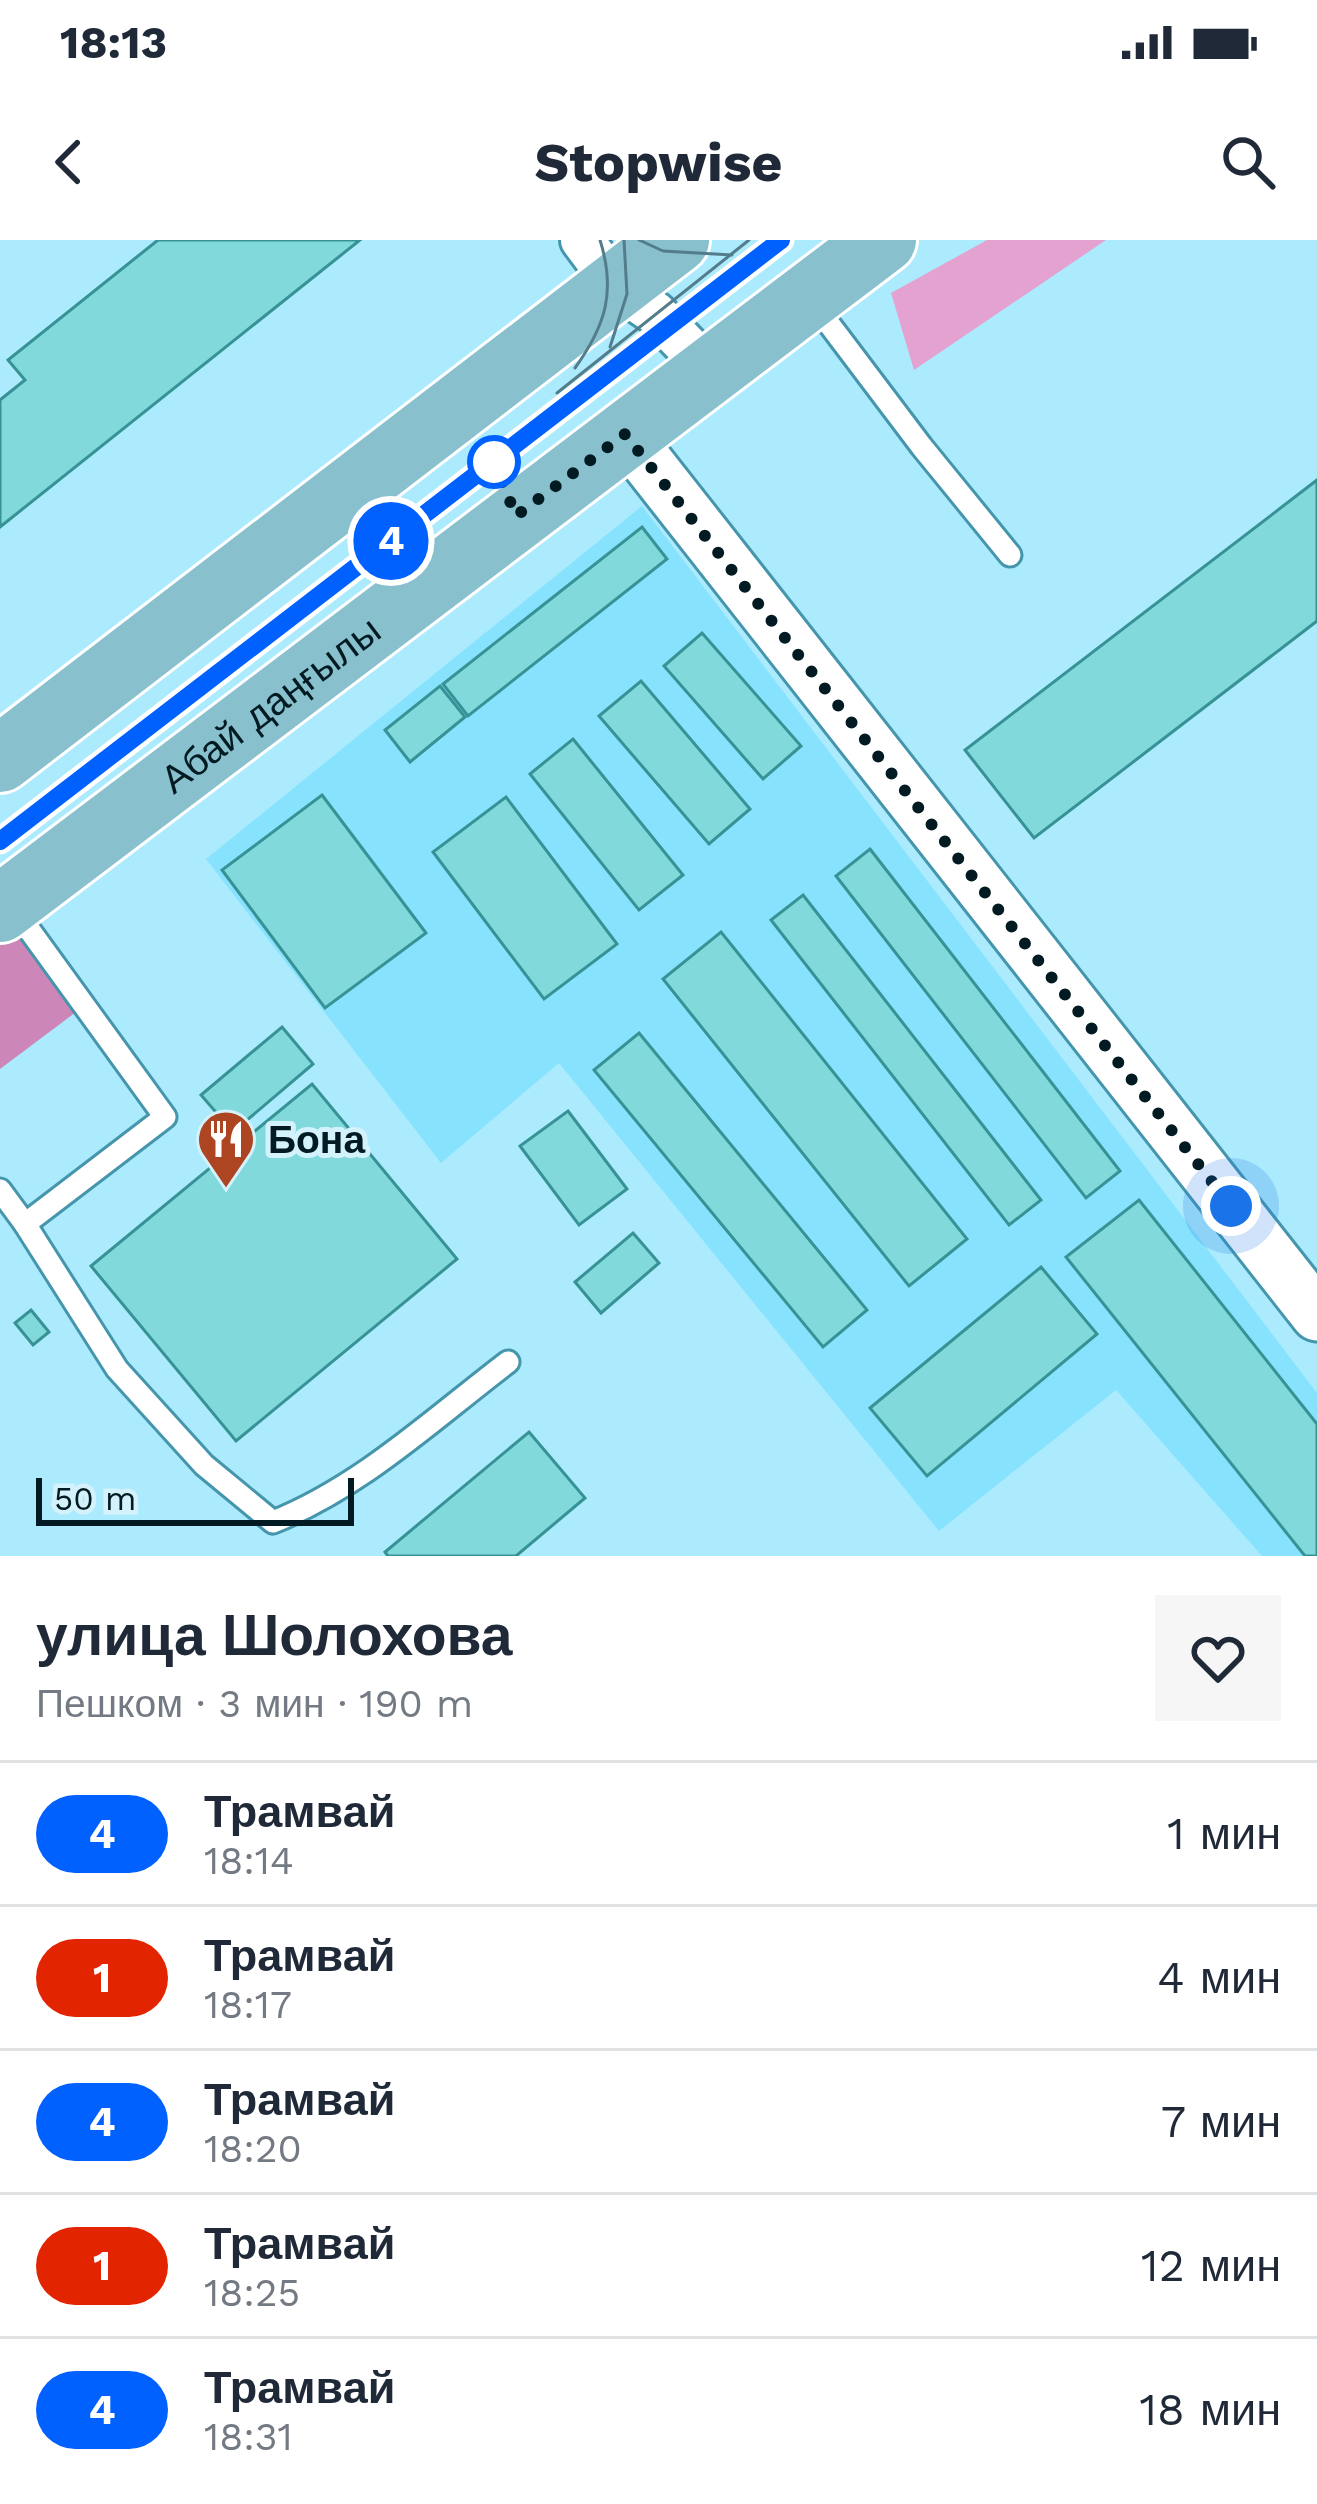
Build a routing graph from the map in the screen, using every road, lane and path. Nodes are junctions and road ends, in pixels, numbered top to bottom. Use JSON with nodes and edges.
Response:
{"nodes":[{"id":1,"x":676,"y":240,"type":"edge"},
{"id":2,"x":883,"y":240,"type":"edge"},
{"id":3,"x":599,"y":263,"type":"edge"},
{"id":4,"x":808,"y":297,"type":"junction"},
{"id":5,"x":709,"y":369,"type":"junction"},
{"id":6,"x":625,"y":434,"type":"junction"},
{"id":7,"x":1010,"y":555,"type":"dead end"},
{"id":8,"x":0,"y":759,"type":"edge"},
{"id":9,"x":5,"y":906,"type":"edge"},
{"id":10,"x":0,"y":1190,"type":"edge"},
{"id":11,"x":25,"y":1224,"type":"junction"},
{"id":12,"x":1317,"y":1315,"type":"edge"},
{"id":13,"x":508,"y":1362,"type":"dead end"}],
"edges":[{"from":1,"to":3,"type":"main road"},
{"from":2,"to":4,"type":"main road","name":"Абай даңғылы"},
{"from":3,"to":5,"type":"street"},
{"from":3,"to":8,"type":"main road"},
{"from":4,"to":5,"type":"main road","name":"Абай даңғылы"},
{"from":4,"to":7,"type":"lane"},
{"from":5,"to":6,"type":"main road","name":"Абай даңғылы"},
{"from":6,"to":9,"type":"main road","name":"Абай даңғылы"},
{"from":6,"to":12,"type":"street"},
{"from":9,"to":11,"type":"lane"},
{"from":10,"to":11,"type":"lane"},
{"from":11,"to":13,"type":"lane"}]}
